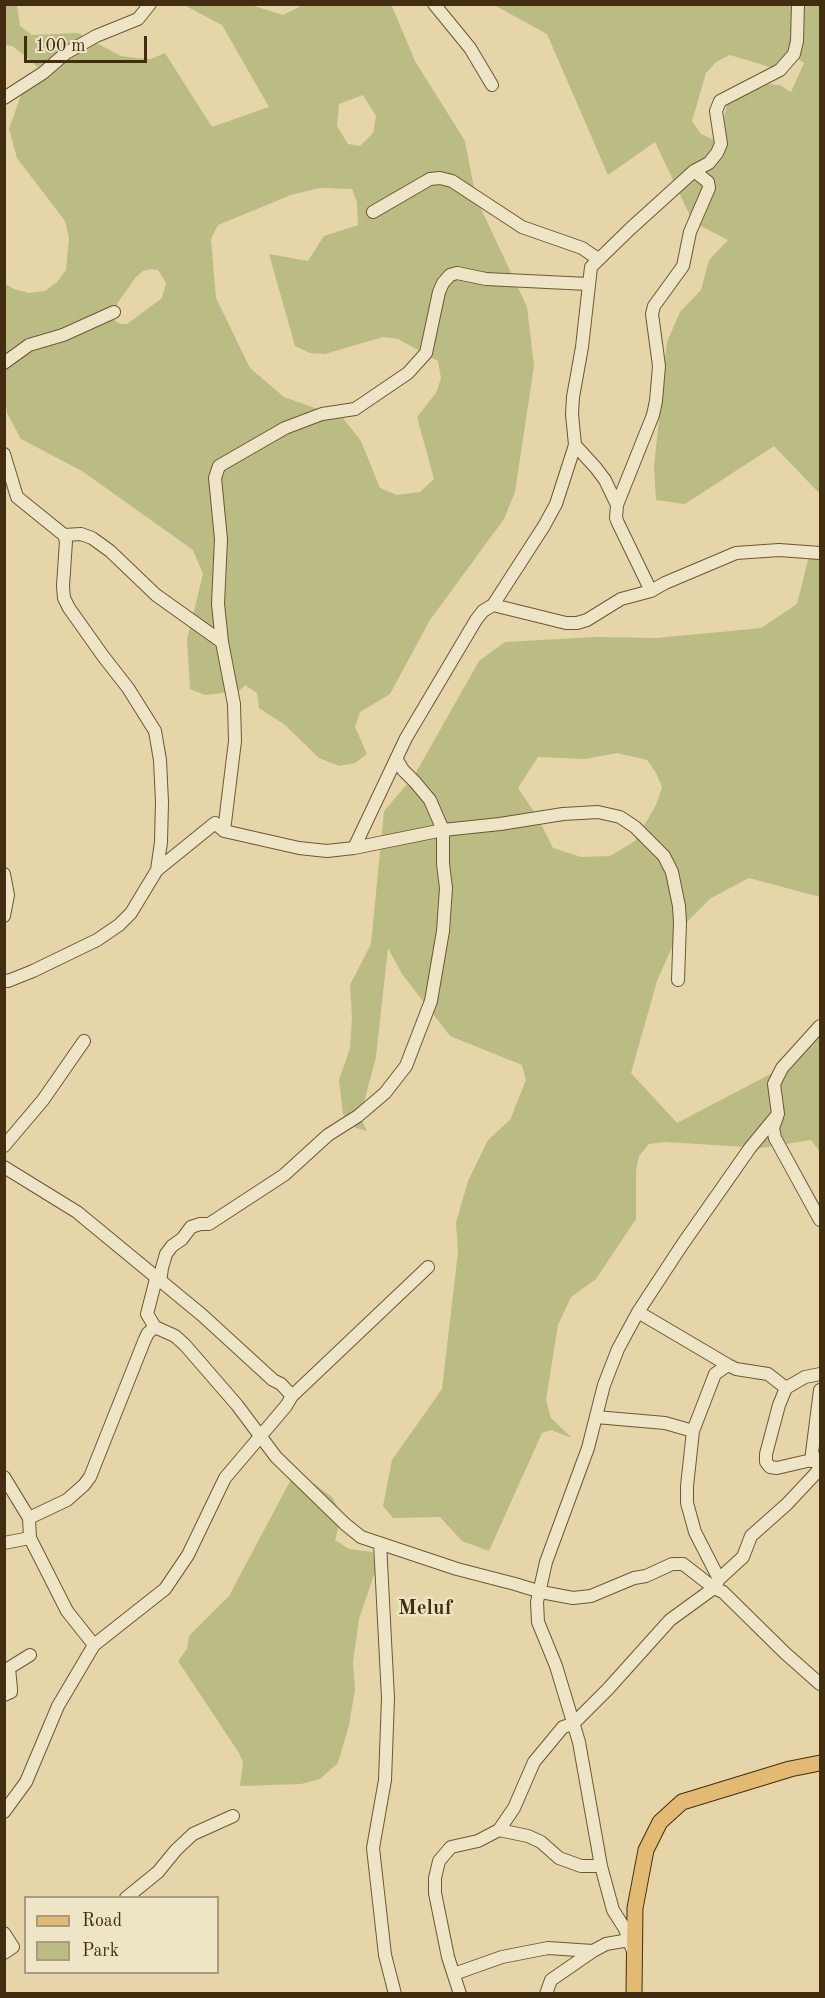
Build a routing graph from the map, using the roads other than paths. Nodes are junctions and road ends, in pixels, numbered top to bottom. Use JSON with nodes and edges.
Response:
{"nodes":[{"id":1,"x":150,"y":4,"type":"edge"},
{"id":2,"x":434,"y":4,"type":"edge"},
{"id":3,"x":798,"y":4,"type":"edge"},
{"id":4,"x":492,"y":85,"type":"dead end"},
{"id":5,"x":4,"y":98,"type":"edge"},
{"id":6,"x":694,"y":171,"type":"junction"},
{"id":7,"x":373,"y":212,"type":"dead end"},
{"id":8,"x":597,"y":259,"type":"junction"},
{"id":9,"x":588,"y":284,"type":"junction"},
{"id":10,"x":114,"y":312,"type":"dead end"},
{"id":11,"x":4,"y":363,"type":"edge"},
{"id":12,"x":575,"y":445,"type":"junction"},
{"id":13,"x":4,"y":454,"type":"edge"},
{"id":14,"x":617,"y":505,"type":"junction"},
{"id":15,"x":64,"y":535,"type":"junction"},
{"id":16,"x":820,"y":552,"type":"edge"},
{"id":17,"x":651,"y":591,"type":"junction"},
{"id":18,"x":493,"y":605,"type":"junction"},
{"id":19,"x":222,"y":642,"type":"junction"},
{"id":20,"x":397,"y":760,"type":"junction"},
{"id":21,"x":443,"y":830,"type":"junction"},
{"id":22,"x":224,"y":831,"type":"junction"},
{"id":23,"x":354,"y":848,"type":"junction"},
{"id":24,"x":157,"y":870,"type":"junction"},
{"id":25,"x":4,"y":874,"type":"edge"},
{"id":26,"x":4,"y":916,"type":"edge"},
{"id":27,"x":4,"y":980,"type":"edge"},
{"id":28,"x":678,"y":980,"type":"dead end"},
{"id":29,"x":820,"y":1026,"type":"edge"},
{"id":30,"x":84,"y":1041,"type":"dead end"},
{"id":31,"x":778,"y":1114,"type":"junction"},
{"id":32,"x":4,"y":1146,"type":"edge"},
{"id":33,"x":4,"y":1167,"type":"edge"},
{"id":34,"x":820,"y":1220,"type":"edge"},
{"id":35,"x":428,"y":1267,"type":"dead end"},
{"id":36,"x":158,"y":1280,"type":"junction"},
{"id":37,"x":638,"y":1312,"type":"junction"},
{"id":38,"x":155,"y":1327,"type":"junction"},
{"id":39,"x":728,"y":1365,"type":"junction"},
{"id":40,"x":820,"y":1374,"type":"edge"},
{"id":41,"x":786,"y":1388,"type":"junction"},
{"id":42,"x":820,"y":1390,"type":"edge"},
{"id":43,"x":292,"y":1396,"type":"junction"},
{"id":44,"x":596,"y":1417,"type":"junction"},
{"id":45,"x":693,"y":1431,"type":"junction"},
{"id":46,"x":259,"y":1436,"type":"junction"},
{"id":47,"x":817,"y":1461,"type":"edge"},
{"id":48,"x":4,"y":1477,"type":"edge"},
{"id":49,"x":29,"y":1518,"type":"junction"},
{"id":50,"x":30,"y":1538,"type":"junction"},
{"id":51,"x":380,"y":1543,"type":"junction"},
{"id":52,"x":4,"y":1544,"type":"edge"},
{"id":53,"x":716,"y":1583,"type":"junction"},
{"id":54,"x":541,"y":1592,"type":"junction"},
{"id":55,"x":94,"y":1645,"type":"junction"},
{"id":56,"x":30,"y":1655,"type":"dead end"},
{"id":57,"x":820,"y":1684,"type":"edge"},
{"id":58,"x":4,"y":1695,"type":"edge"},
{"id":59,"x":573,"y":1724,"type":"junction"},
{"id":60,"x":820,"y":1763,"type":"edge"},
{"id":61,"x":4,"y":1812,"type":"edge"},
{"id":62,"x":233,"y":1816,"type":"dead end"},
{"id":63,"x":499,"y":1830,"type":"junction"},
{"id":64,"x":601,"y":1866,"type":"junction"},
{"id":65,"x":128,"y":1896,"type":"edge"},
{"id":66,"x":4,"y":1933,"type":"edge"},
{"id":67,"x":629,"y":1940,"type":"junction"},
{"id":68,"x":14,"y":1948,"type":"edge"},
{"id":69,"x":593,"y":1951,"type":"junction"},
{"id":70,"x":636,"y":1963,"type":"junction"},
{"id":71,"x":454,"y":1974,"type":"junction"},
{"id":72,"x":395,"y":1994,"type":"edge"},
{"id":73,"x":460,"y":1994,"type":"edge"},
{"id":74,"x":546,"y":1994,"type":"edge"},
{"id":75,"x":634,"y":1994,"type":"edge"}],
"edges":[{"from":1,"to":5,"type":"street"},
{"from":2,"to":4,"type":"street"},
{"from":3,"to":6,"type":"street"},
{"from":6,"to":8,"type":"street"},
{"from":6,"to":14,"type":"street"},
{"from":7,"to":8,"type":"street"},
{"from":8,"to":9,"type":"street"},
{"from":9,"to":12,"type":"street"},
{"from":9,"to":19,"type":"street"},
{"from":10,"to":11,"type":"street"},
{"from":12,"to":14,"type":"street"},
{"from":12,"to":18,"type":"street"},
{"from":13,"to":15,"type":"street"},
{"from":14,"to":17,"type":"street"},
{"from":15,"to":19,"type":"street"},
{"from":15,"to":24,"type":"street"},
{"from":16,"to":17,"type":"street"},
{"from":17,"to":18,"type":"street"},
{"from":18,"to":20,"type":"street"},
{"from":19,"to":22,"type":"street"},
{"from":20,"to":21,"type":"street"},
{"from":20,"to":23,"type":"street"},
{"from":21,"to":23,"type":"street"},
{"from":21,"to":28,"type":"street"},
{"from":21,"to":36,"type":"street"},
{"from":22,"to":23,"type":"street"},
{"from":22,"to":24,"type":"street"},
{"from":24,"to":27,"type":"street"},
{"from":25,"to":26,"type":"street"},
{"from":29,"to":31,"type":"street"},
{"from":30,"to":32,"type":"street"},
{"from":31,"to":34,"type":"street"},
{"from":31,"to":37,"type":"street"},
{"from":33,"to":36,"type":"street"},
{"from":35,"to":43,"type":"street"},
{"from":36,"to":38,"type":"street"},
{"from":36,"to":43,"type":"street"},
{"from":37,"to":39,"type":"street"},
{"from":37,"to":44,"type":"street"},
{"from":38,"to":46,"type":"street"},
{"from":38,"to":49,"type":"street"},
{"from":39,"to":41,"type":"street"},
{"from":39,"to":45,"type":"street"},
{"from":40,"to":41,"type":"street"},
{"from":41,"to":47,"type":"street"},
{"from":42,"to":47,"type":"street"},
{"from":43,"to":46,"type":"street"},
{"from":44,"to":45,"type":"street"},
{"from":44,"to":54,"type":"street"},
{"from":45,"to":53,"type":"street"},
{"from":46,"to":51,"type":"street"},
{"from":46,"to":55,"type":"street"},
{"from":47,"to":53,"type":"street"},
{"from":48,"to":49,"type":"street"},
{"from":49,"to":50,"type":"street"},
{"from":50,"to":52,"type":"street"},
{"from":50,"to":55,"type":"street"},
{"from":51,"to":54,"type":"street"},
{"from":51,"to":72,"type":"street"},
{"from":53,"to":54,"type":"street"},
{"from":53,"to":57,"type":"street"},
{"from":53,"to":59,"type":"street"},
{"from":54,"to":59,"type":"street"},
{"from":55,"to":61,"type":"street"},
{"from":56,"to":58,"type":"street"},
{"from":59,"to":63,"type":"street"},
{"from":59,"to":64,"type":"street"},
{"from":60,"to":70,"type":"main road"},
{"from":62,"to":65,"type":"street"},
{"from":63,"to":64,"type":"street"},
{"from":63,"to":71,"type":"street"},
{"from":64,"to":67,"type":"street"},
{"from":66,"to":68,"type":"street"},
{"from":67,"to":69,"type":"street"},
{"from":67,"to":70,"type":"street"},
{"from":69,"to":71,"type":"street"},
{"from":69,"to":74,"type":"street"},
{"from":70,"to":75,"type":"main road"},
{"from":71,"to":73,"type":"street"}]}
